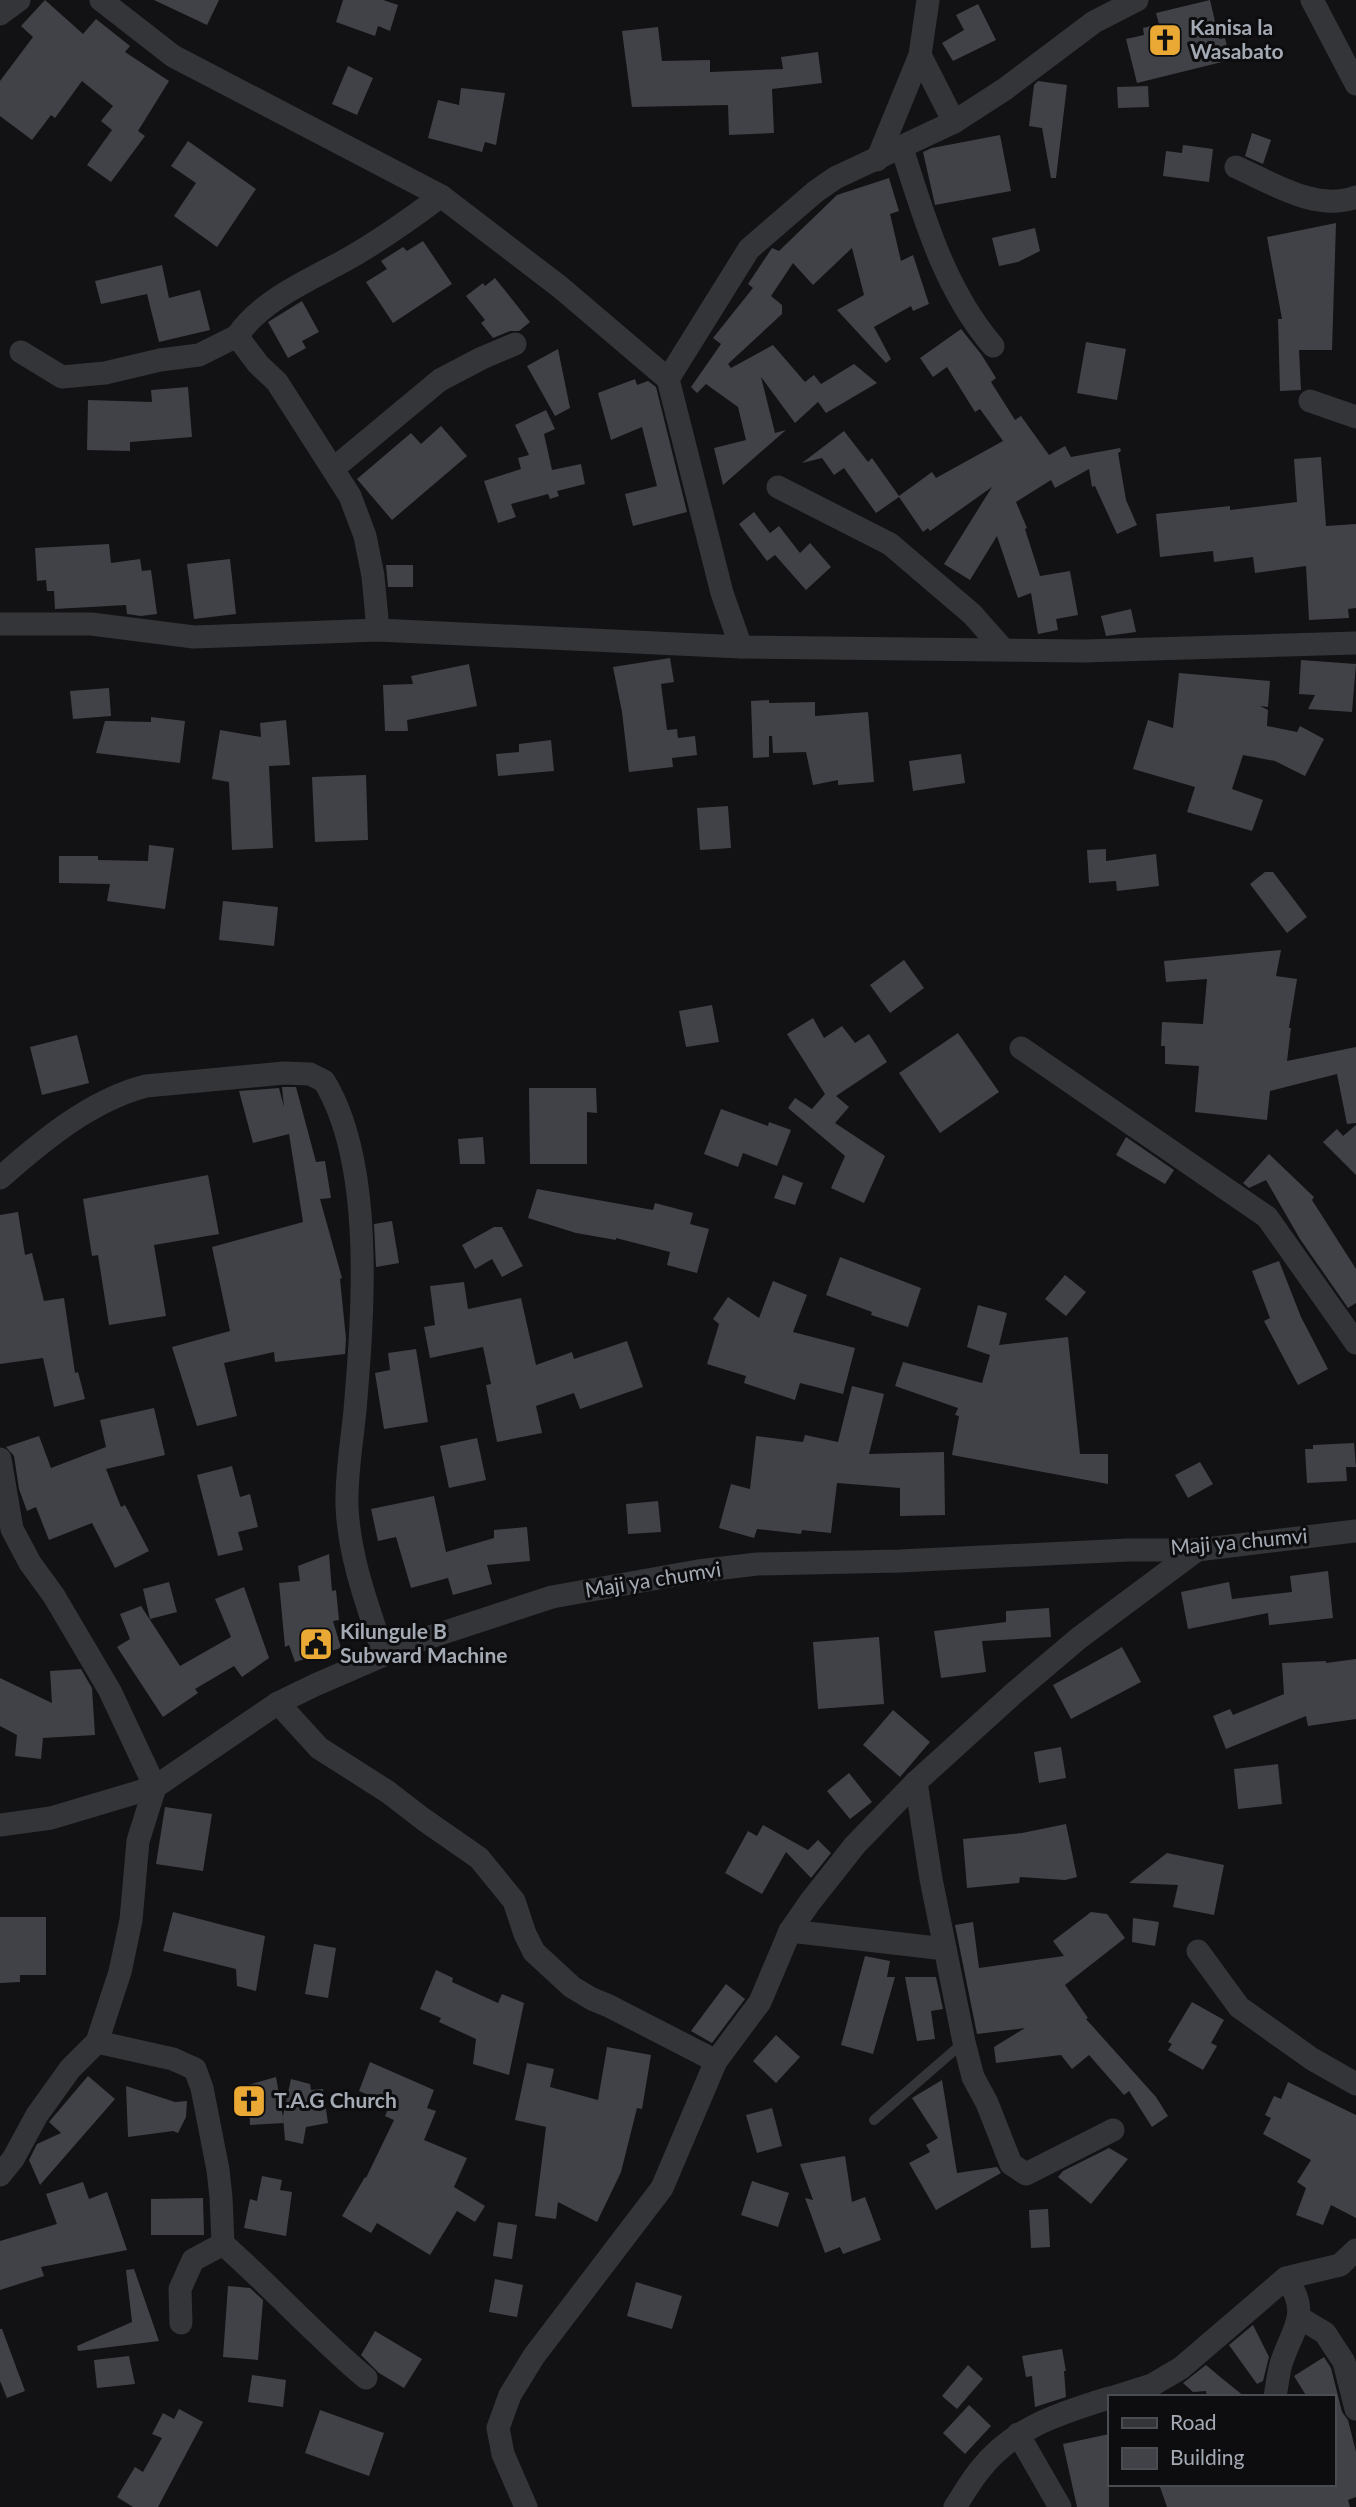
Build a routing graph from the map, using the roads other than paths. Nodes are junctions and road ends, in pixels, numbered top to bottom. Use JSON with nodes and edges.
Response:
{"nodes":[{"id":1,"x":19,"y":0,"type":"edge"},
{"id":2,"x":101,"y":0,"type":"edge"},
{"id":3,"x":928,"y":0,"type":"edge"},
{"id":4,"x":1137,"y":0,"type":"edge"},
{"id":5,"x":1312,"y":0,"type":"edge"},
{"id":6,"x":0,"y":14,"type":"edge"},
{"id":7,"x":920,"y":55,"type":"junction"},
{"id":8,"x":1356,"y":84,"type":"edge"},
{"id":9,"x":954,"y":122,"type":"junction"},
{"id":10,"x":902,"y":148,"type":"junction"},
{"id":11,"x":877,"y":160,"type":"junction"},
{"id":12,"x":1236,"y":167,"type":"dead end"},
{"id":13,"x":441,"y":196,"type":"junction"},
{"id":14,"x":1356,"y":197,"type":"edge"},
{"id":15,"x":237,"y":336,"type":"junction"},
{"id":16,"x":515,"y":344,"type":"dead end"},
{"id":17,"x":993,"y":346,"type":"dead end"},
{"id":18,"x":21,"y":352,"type":"dead end"},
{"id":19,"x":668,"y":379,"type":"junction"},
{"id":20,"x":1310,"y":401,"type":"dead end"},
{"id":21,"x":1356,"y":417,"type":"edge"},
{"id":22,"x":333,"y":469,"type":"junction"},
{"id":23,"x":778,"y":487,"type":"dead end"},
{"id":24,"x":0,"y":624,"type":"edge"},
{"id":25,"x":378,"y":630,"type":"junction"},
{"id":26,"x":1356,"y":643,"type":"edge"},
{"id":27,"x":741,"y":647,"type":"junction"},
{"id":28,"x":1003,"y":649,"type":"junction"},
{"id":29,"x":1021,"y":1048,"type":"dead end"},
{"id":30,"x":0,"y":1178,"type":"edge"},
{"id":31,"x":1356,"y":1343,"type":"edge"},
{"id":32,"x":0,"y":1459,"type":"edge"},
{"id":33,"x":6,"y":1529,"type":"edge"},
{"id":34,"x":1356,"y":1531,"type":"edge"},
{"id":35,"x":1197,"y":1550,"type":"junction"},
{"id":36,"x":384,"y":1655,"type":"junction"},
{"id":37,"x":278,"y":1703,"type":"junction"},
{"id":38,"x":916,"y":1782,"type":"junction"},
{"id":39,"x":155,"y":1787,"type":"junction"},
{"id":40,"x":0,"y":1825,"type":"edge"},
{"id":41,"x":790,"y":1931,"type":"junction"},
{"id":42,"x":945,"y":1950,"type":"junction"},
{"id":43,"x":1198,"y":1951,"type":"dead end"},
{"id":44,"x":97,"y":2042,"type":"junction"},
{"id":45,"x":964,"y":2042,"type":"junction"},
{"id":46,"x":716,"y":2061,"type":"junction"},
{"id":47,"x":1356,"y":2084,"type":"edge"},
{"id":48,"x":874,"y":2120,"type":"dead end"},
{"id":49,"x":1113,"y":2130,"type":"dead end"},
{"id":50,"x":0,"y":2175,"type":"edge"},
{"id":51,"x":223,"y":2244,"type":"junction"},
{"id":52,"x":1356,"y":2250,"type":"edge"},
{"id":53,"x":1286,"y":2278,"type":"junction"},
{"id":54,"x":1300,"y":2318,"type":"junction"},
{"id":55,"x":181,"y":2323,"type":"dead end"},
{"id":56,"x":366,"y":2378,"type":"dead end"},
{"id":57,"x":1121,"y":2395,"type":"edge"},
{"id":58,"x":1275,"y":2395,"type":"edge"},
{"id":59,"x":1108,"y":2399,"type":"edge"},
{"id":60,"x":1356,"y":2409,"type":"edge"},
{"id":61,"x":1018,"y":2434,"type":"junction"},
{"id":62,"x":526,"y":2507,"type":"edge"},
{"id":63,"x":955,"y":2507,"type":"edge"},
{"id":64,"x":1060,"y":2507,"type":"edge"}],
"edges":[{"from":1,"to":6,"type":"street"},
{"from":2,"to":13,"type":"street"},
{"from":3,"to":7,"type":"street"},
{"from":4,"to":9,"type":"street"},
{"from":5,"to":8,"type":"street"},
{"from":7,"to":9,"type":"street"},
{"from":7,"to":11,"type":"street"},
{"from":9,"to":10,"type":"street"},
{"from":10,"to":11,"type":"street"},
{"from":10,"to":17,"type":"street"},
{"from":11,"to":19,"type":"street"},
{"from":12,"to":14,"type":"street"},
{"from":13,"to":15,"type":"street"},
{"from":13,"to":19,"type":"street"},
{"from":15,"to":18,"type":"street"},
{"from":15,"to":22,"type":"street"},
{"from":16,"to":22,"type":"street"},
{"from":19,"to":27,"type":"street"},
{"from":20,"to":21,"type":"street"},
{"from":22,"to":25,"type":"street"},
{"from":23,"to":28,"type":"street"},
{"from":24,"to":25,"type":"street"},
{"from":25,"to":27,"type":"street"},
{"from":26,"to":28,"type":"street"},
{"from":27,"to":28,"type":"street"},
{"from":29,"to":31,"type":"street"},
{"from":30,"to":36,"type":"street"},
{"from":32,"to":33,"type":"street"},
{"from":33,"to":39,"type":"street"},
{"from":34,"to":35,"type":"street","name":"Maji ya chumvi"},
{"from":35,"to":36,"type":"street","name":"Maji ya chumvi"},
{"from":35,"to":38,"type":"street"},
{"from":36,"to":37,"type":"street","name":"Maji ya chumvi"},
{"from":37,"to":39,"type":"street","name":"Maji ya chumvi"},
{"from":37,"to":46,"type":"street"},
{"from":38,"to":41,"type":"street"},
{"from":38,"to":42,"type":"street"},
{"from":39,"to":40,"type":"street","name":"Maji ya chumvi"},
{"from":39,"to":44,"type":"street"},
{"from":41,"to":42,"type":"street"},
{"from":41,"to":46,"type":"street"},
{"from":42,"to":45,"type":"street"},
{"from":43,"to":47,"type":"street"},
{"from":44,"to":50,"type":"street"},
{"from":44,"to":51,"type":"street"},
{"from":45,"to":48,"type":"lane"},
{"from":45,"to":49,"type":"street"},
{"from":46,"to":62,"type":"street"},
{"from":51,"to":55,"type":"street"},
{"from":51,"to":56,"type":"street"},
{"from":52,"to":53,"type":"street"},
{"from":53,"to":54,"type":"street"},
{"from":53,"to":57,"type":"street"},
{"from":54,"to":58,"type":"street"},
{"from":54,"to":60,"type":"street"},
{"from":59,"to":61,"type":"street"},
{"from":61,"to":63,"type":"street"},
{"from":61,"to":64,"type":"street"}]}
